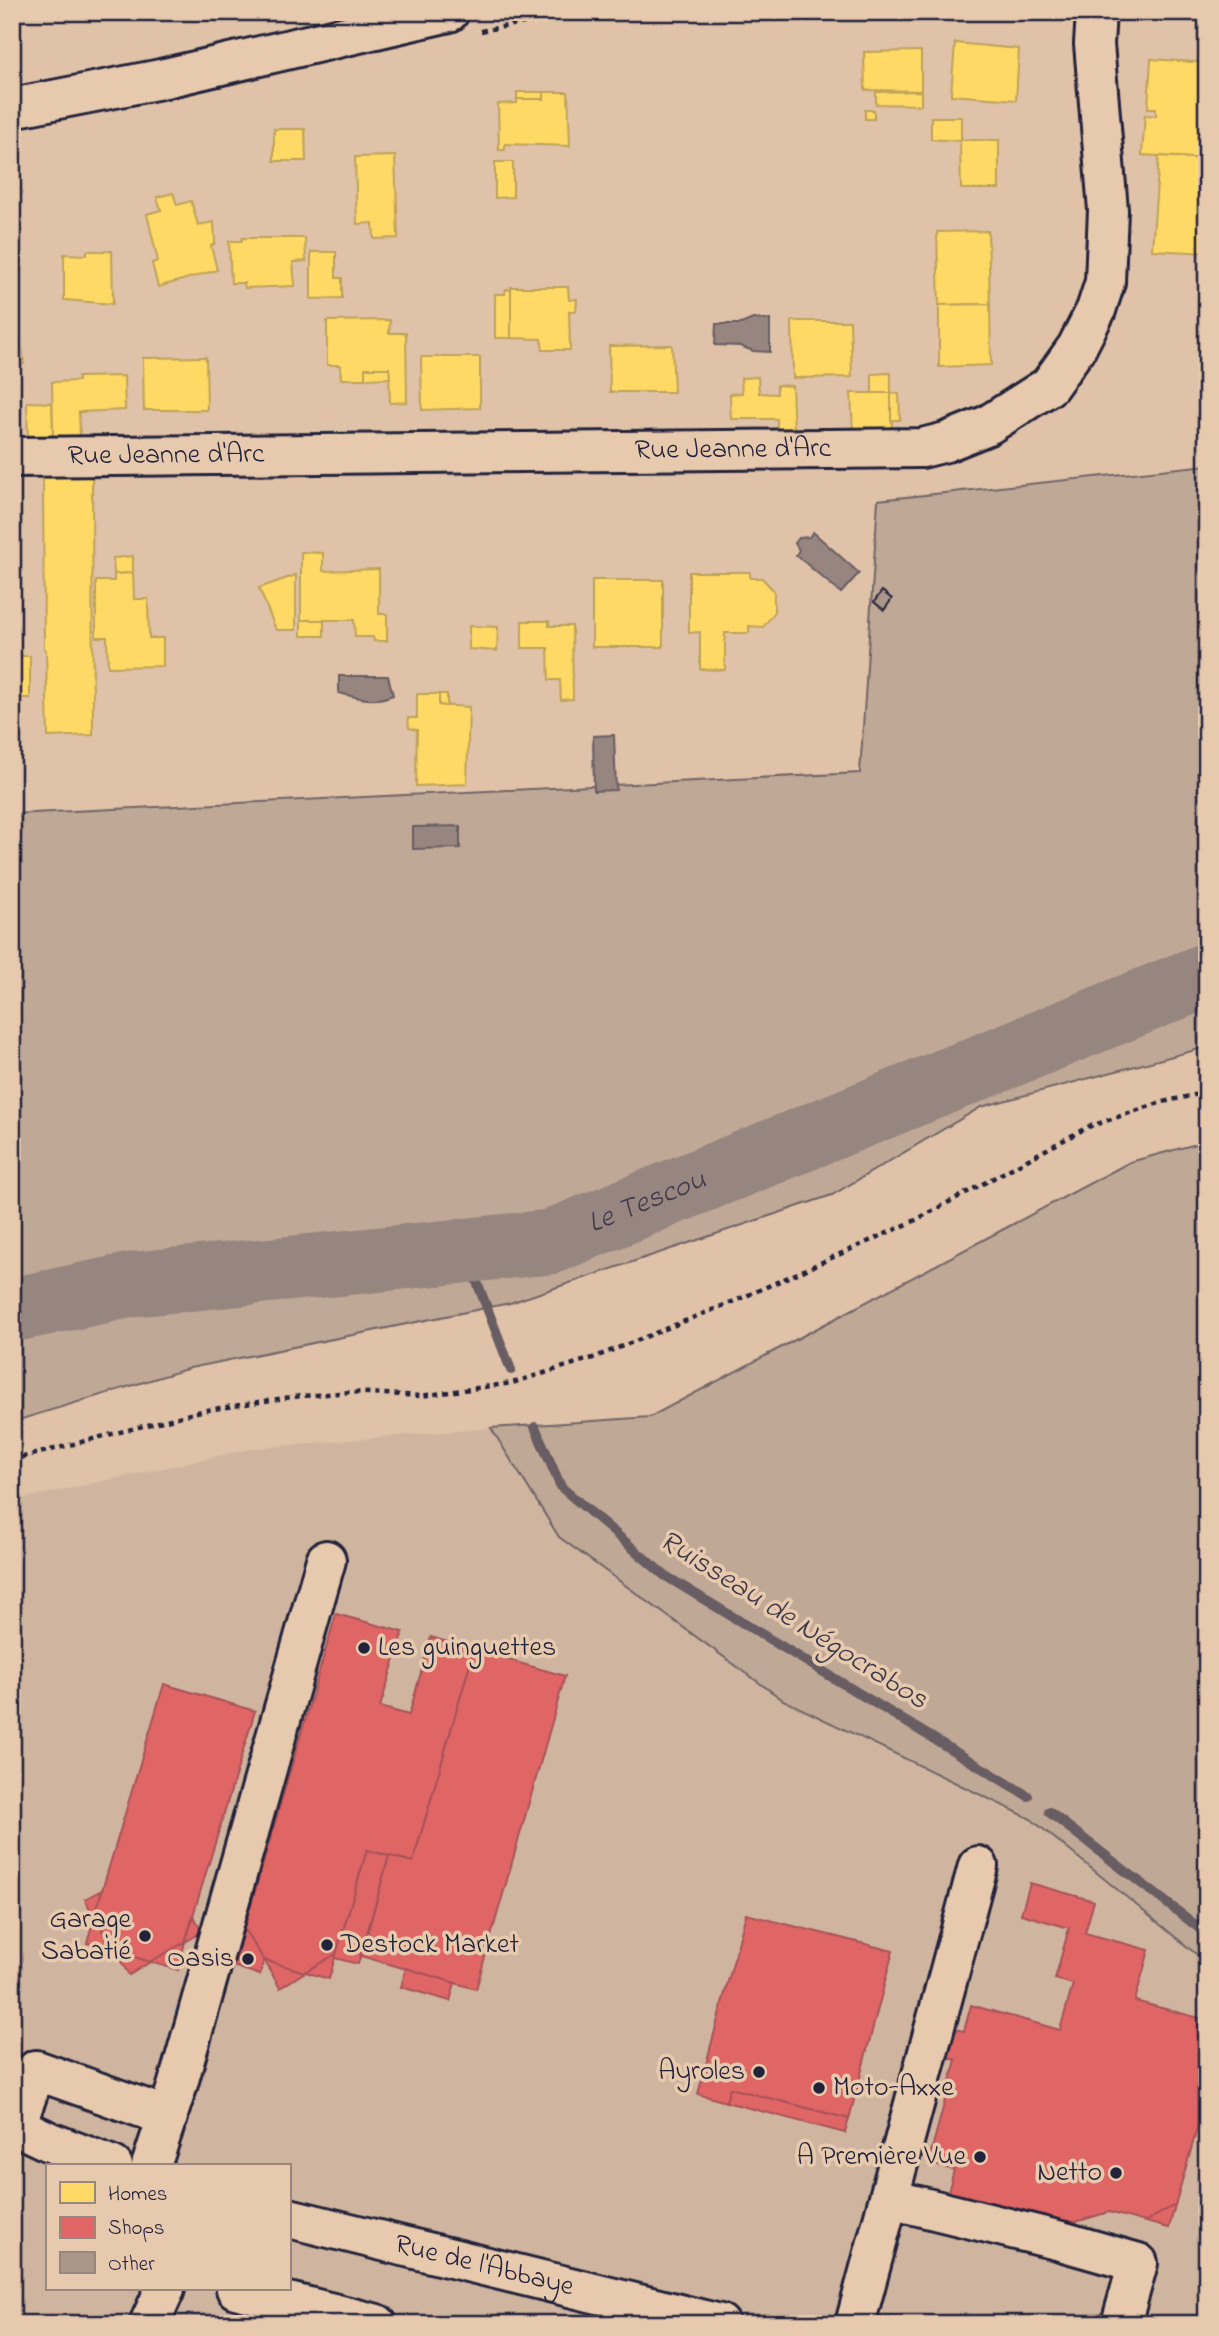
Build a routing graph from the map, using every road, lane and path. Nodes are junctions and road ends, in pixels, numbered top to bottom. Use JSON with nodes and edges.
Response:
{"nodes":[{"id":1,"x":449,"y":12,"type":"edge"},
{"id":2,"x":1096,"y":12,"type":"edge"},
{"id":3,"x":12,"y":108,"type":"edge"},
{"id":4,"x":12,"y":457,"type":"edge"},
{"id":5,"x":1207,"y":1091,"type":"edge"},
{"id":6,"x":12,"y":1460,"type":"edge"},
{"id":7,"x":326,"y":1560,"type":"dead end"},
{"id":8,"x":978,"y":1866,"type":"dead end"},
{"id":9,"x":168,"y":2117,"type":"junction"},
{"id":10,"x":14,"y":2125,"type":"edge"},
{"id":11,"x":108,"y":2164,"type":"edge"},
{"id":12,"x":152,"y":2164,"type":"edge"},
{"id":13,"x":890,"y":2200,"type":"junction"},
{"id":14,"x":290,"y":2218,"type":"edge"},
{"id":15,"x":165,"y":2290,"type":"edge"},
{"id":16,"x":240,"y":2290,"type":"edge"},
{"id":17,"x":149,"y":2324,"type":"edge"},
{"id":18,"x":377,"y":2324,"type":"edge"},
{"id":19,"x":720,"y":2324,"type":"edge"},
{"id":20,"x":855,"y":2324,"type":"edge"},
{"id":21,"x":1121,"y":2324,"type":"edge"}],
"edges":[{"from":1,"to":3,"type":"street"},
{"from":2,"to":4,"type":"street","name":"Rue Jeanne d'Arc"},
{"from":5,"to":6,"type":"path"},
{"from":7,"to":9,"type":"street"},
{"from":8,"to":13,"type":"street"},
{"from":9,"to":10,"type":"street"},
{"from":9,"to":12,"type":"street"},
{"from":10,"to":11,"type":"street"},
{"from":13,"to":20,"type":"street"},
{"from":13,"to":21,"type":"street"},
{"from":14,"to":19,"type":"street","name":"Rue de l'Abbaye"},
{"from":15,"to":17,"type":"street"},
{"from":16,"to":18,"type":"street"}]}
